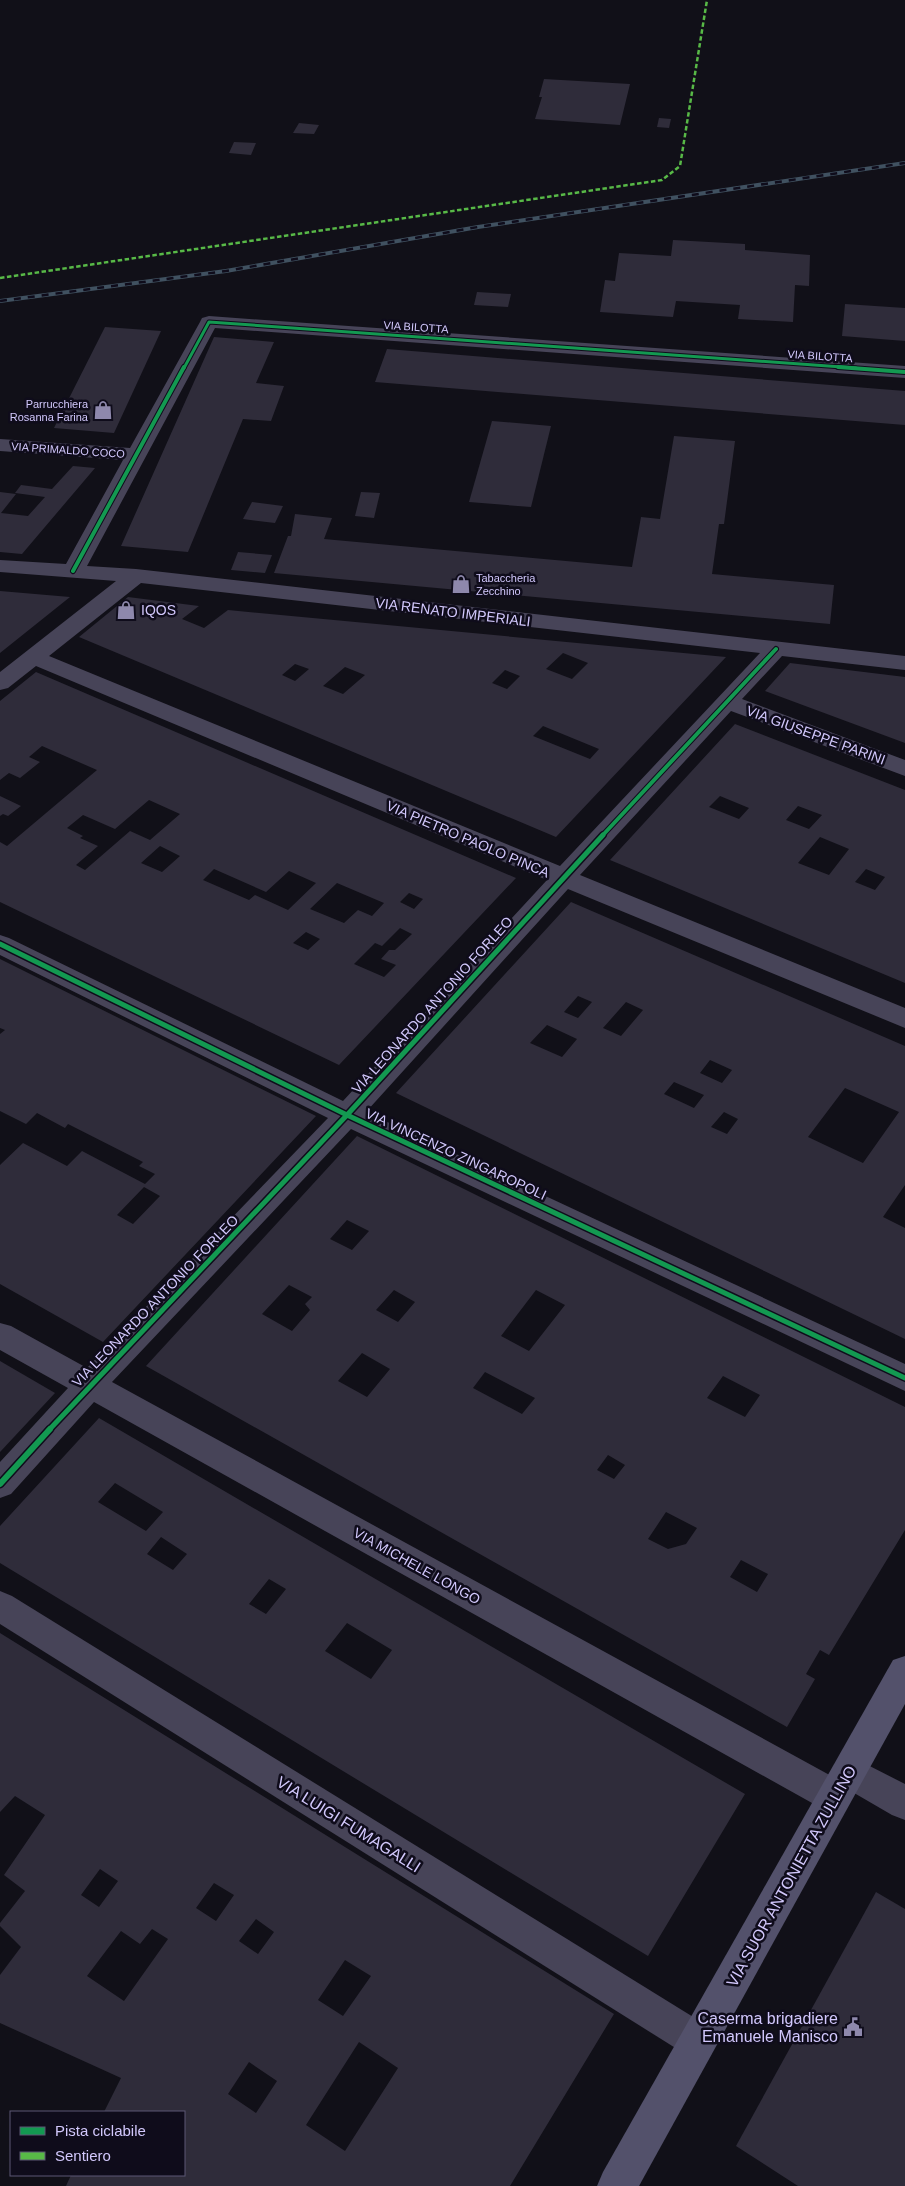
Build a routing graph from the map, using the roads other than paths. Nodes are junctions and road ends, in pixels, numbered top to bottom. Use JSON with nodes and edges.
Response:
{"nodes":[{"id":1,"x":905,"y":372,"type":"edge"},
{"id":2,"x":0,"y":445,"type":"edge"},
{"id":3,"x":136,"y":455,"type":"junction"},
{"id":4,"x":0,"y":566,"type":"edge"},
{"id":5,"x":73,"y":571,"type":"junction"},
{"id":6,"x":136,"y":576,"type":"junction"},
{"id":7,"x":776,"y":650,"type":"junction"},
{"id":8,"x":33,"y":658,"type":"junction"},
{"id":9,"x":905,"y":663,"type":"edge"},
{"id":10,"x":0,"y":683,"type":"edge"},
{"id":11,"x":728,"y":702,"type":"junction"},
{"id":12,"x":905,"y":768,"type":"edge"},
{"id":13,"x":562,"y":879,"type":"junction"},
{"id":14,"x":0,"y":944,"type":"edge"},
{"id":15,"x":905,"y":1019,"type":"edge"},
{"id":16,"x":347,"y":1115,"type":"junction"},
{"id":17,"x":0,"y":1335,"type":"edge"},
{"id":18,"x":905,"y":1378,"type":"edge"},
{"id":19,"x":90,"y":1385,"type":"junction"},
{"id":20,"x":0,"y":1484,"type":"edge"},
{"id":21,"x":0,"y":1606,"type":"edge"},
{"id":22,"x":905,"y":1671,"type":"edge"},
{"id":23,"x":842,"y":1784,"type":"junction"},
{"id":24,"x":905,"y":1803,"type":"edge"},
{"id":25,"x":698,"y":2041,"type":"junction"},
{"id":26,"x":617,"y":2186,"type":"edge"}],
"edges":[{"from":1,"to":3,"type":"street","name":"VIA BILOTTA"},
{"from":2,"to":3,"type":"street","name":"VIA PRIMALDO COCO"},
{"from":3,"to":5,"type":"street","name":"VIA BILOTTA"},
{"from":4,"to":5,"type":"street","name":"VIA RENATO IMPERIALI"},
{"from":5,"to":6,"type":"street","name":"VIA RENATO IMPERIALI"},
{"from":6,"to":7,"type":"street","name":"VIA RENATO IMPERIALI"},
{"from":6,"to":8,"type":"street"},
{"from":7,"to":9,"type":"street","name":"VIA RENATO IMPERIALI"},
{"from":7,"to":11,"type":"street","name":"VIA LEONARDO ANTONIO FORLEO"},
{"from":8,"to":10,"type":"street"},
{"from":8,"to":13,"type":"street","name":"VIA PIETRO PAOLO PINCA"},
{"from":11,"to":12,"type":"street","name":"VIA GIUSEPPE PARINI"},
{"from":11,"to":13,"type":"street","name":"VIA LEONARDO ANTONIO FORLEO"},
{"from":13,"to":15,"type":"street","name":"VIA PIETRO PAOLO PINCA"},
{"from":13,"to":16,"type":"street","name":"VIA LEONARDO ANTONIO FORLEO"},
{"from":14,"to":16,"type":"street","name":"VIA VINCENZO ZINGAROPOLI"},
{"from":16,"to":18,"type":"street","name":"VIA VINCENZO ZINGAROPOLI"},
{"from":16,"to":19,"type":"street","name":"VIA LEONARDO ANTONIO FORLEO"},
{"from":17,"to":19,"type":"street","name":"VIA MICHELE LONGO"},
{"from":19,"to":20,"type":"street","name":"VIA LEONARDO ANTONIO FORLEO"},
{"from":19,"to":23,"type":"street","name":"VIA MICHELE LONGO"},
{"from":21,"to":25,"type":"street","name":"VIA LUIGI FUMAGALLI"},
{"from":22,"to":23,"type":"main road","name":"VIA SUOR ANTONIETTA ZULLINO"},
{"from":23,"to":24,"type":"street","name":"VIA MICHELE LONGO"},
{"from":23,"to":25,"type":"main road","name":"VIA SUOR ANTONIETTA ZULLINO"},
{"from":25,"to":26,"type":"main road","name":"VIA SUOR ANTONIETTA ZULLINO"}]}
